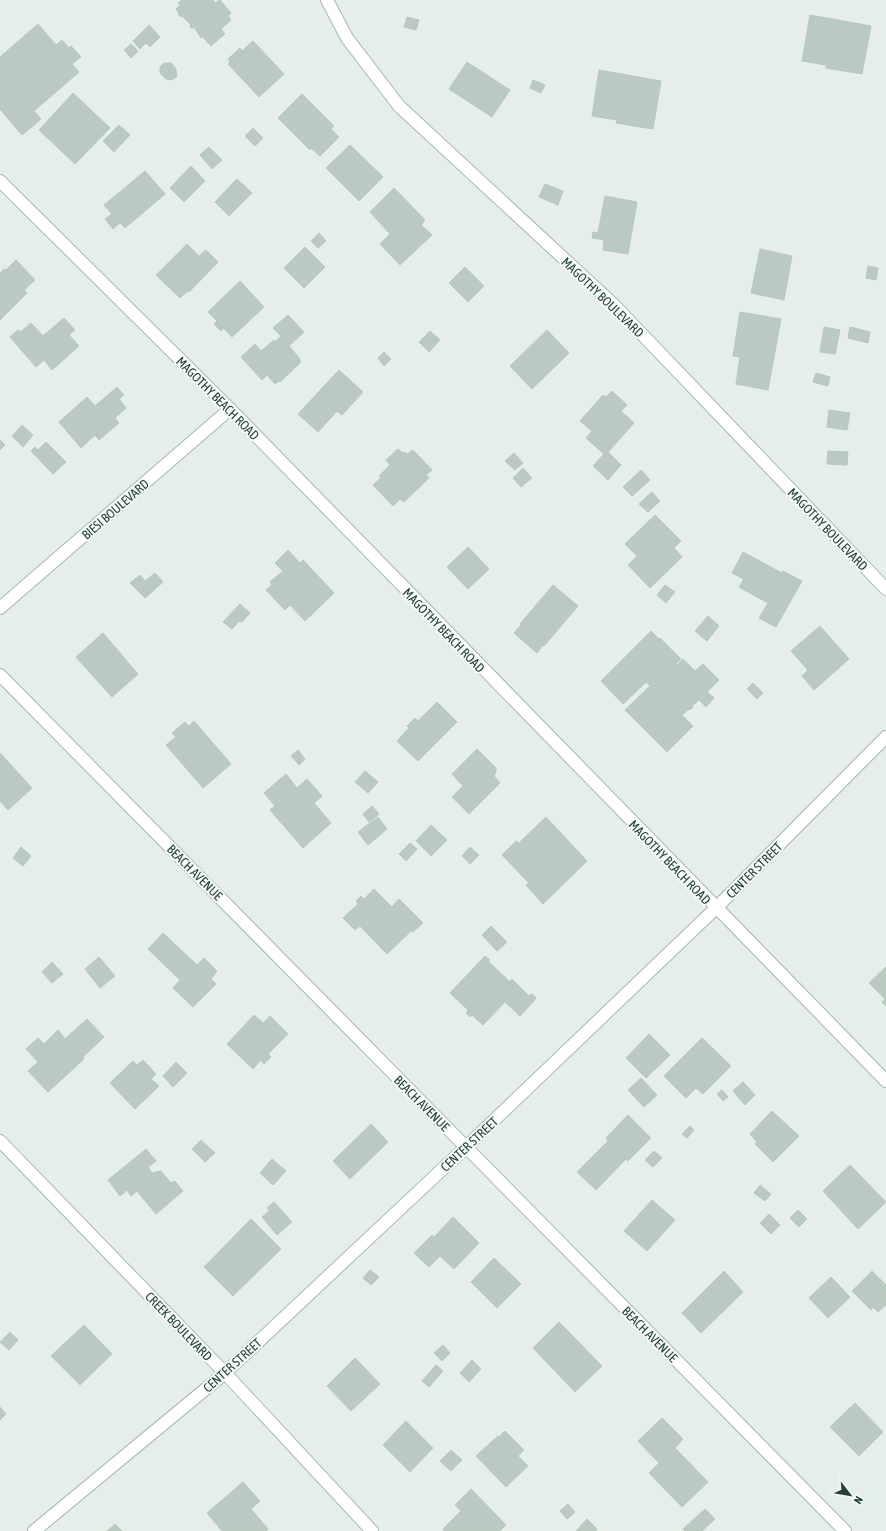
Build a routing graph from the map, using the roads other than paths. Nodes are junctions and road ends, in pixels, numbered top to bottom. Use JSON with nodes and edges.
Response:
{"nodes":[{"id":1,"x":327,"y":0,"type":"edge"},
{"id":2,"x":0,"y":181,"type":"edge"},
{"id":3,"x":230,"y":409,"type":"junction"},
{"id":4,"x":886,"y":589,"type":"edge"},
{"id":5,"x":0,"y":608,"type":"edge"},
{"id":6,"x":0,"y":675,"type":"edge"},
{"id":7,"x":886,"y":737,"type":"edge"},
{"id":8,"x":716,"y":908,"type":"junction"},
{"id":9,"x":886,"y":1081,"type":"edge"},
{"id":10,"x":0,"y":1141,"type":"edge"},
{"id":11,"x":466,"y":1147,"type":"junction"},
{"id":12,"x":225,"y":1373,"type":"junction"},
{"id":13,"x":34,"y":1531,"type":"edge"},
{"id":14,"x":372,"y":1531,"type":"edge"},
{"id":15,"x":845,"y":1531,"type":"edge"}],
"edges":[{"from":1,"to":4,"type":"street","name":"MAGOTHY BOULEVARD"},
{"from":2,"to":3,"type":"street","name":"MAGOTHY BEACH ROAD"},
{"from":3,"to":5,"type":"street","name":"BIESI BOULEVARD"},
{"from":3,"to":8,"type":"street","name":"MAGOTHY BEACH ROAD"},
{"from":6,"to":11,"type":"street","name":"BEACH AVENUE"},
{"from":7,"to":8,"type":"street","name":"CENTER STREET"},
{"from":8,"to":9,"type":"street","name":"MAGOTHY BEACH ROAD"},
{"from":8,"to":11,"type":"street","name":"CENTER STREET"},
{"from":10,"to":12,"type":"street","name":"CREEK BOULEVARD"},
{"from":11,"to":12,"type":"street","name":"CENTER STREET"},
{"from":11,"to":15,"type":"street","name":"BEACH AVENUE"},
{"from":12,"to":13,"type":"street","name":"CENTER STREET"},
{"from":12,"to":14,"type":"street","name":"CREEK BOULEVARD"}]}
